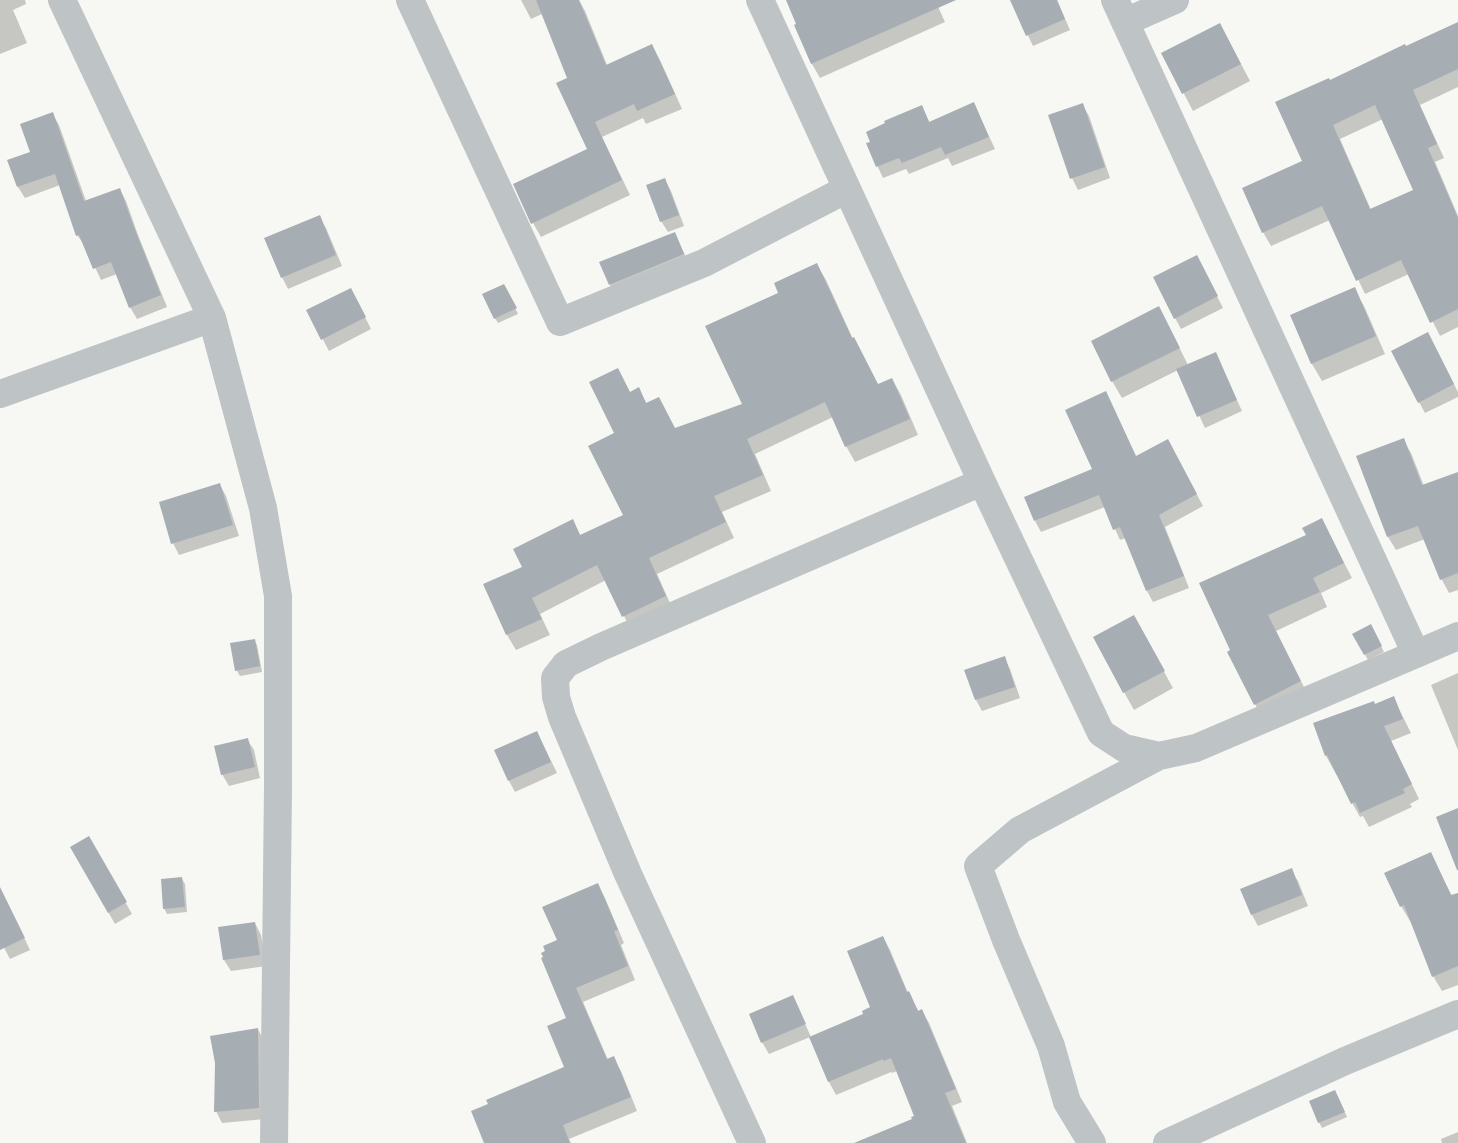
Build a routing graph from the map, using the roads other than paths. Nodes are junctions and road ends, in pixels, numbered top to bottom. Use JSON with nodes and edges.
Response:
{"nodes":[{"id":1,"x":62,"y":0,"type":"edge"},
{"id":2,"x":410,"y":0,"type":"edge"},
{"id":3,"x":760,"y":0,"type":"edge"},
{"id":4,"x":1175,"y":0,"type":"edge"},
{"id":5,"x":1120,"y":11,"type":"edge"},
{"id":6,"x":847,"y":189,"type":"junction"},
{"id":7,"x":212,"y":318,"type":"junction"},
{"id":8,"x":0,"y":394,"type":"edge"},
{"id":9,"x":982,"y":482,"type":"junction"},
{"id":10,"x":1458,"y":636,"type":"edge"},
{"id":11,"x":1416,"y":654,"type":"junction"},
{"id":12,"x":1159,"y":756,"type":"junction"},
{"id":13,"x":1458,"y":1014,"type":"edge"},
{"id":14,"x":274,"y":1143,"type":"edge"},
{"id":15,"x":752,"y":1143,"type":"edge"},
{"id":16,"x":1092,"y":1143,"type":"edge"},
{"id":17,"x":1167,"y":1143,"type":"edge"}],
"edges":[{"from":1,"to":7,"type":"street"},
{"from":2,"to":6,"type":"street"},
{"from":3,"to":6,"type":"street"},
{"from":4,"to":5,"type":"street"},
{"from":5,"to":11,"type":"street"},
{"from":6,"to":9,"type":"street"},
{"from":7,"to":8,"type":"street"},
{"from":7,"to":14,"type":"street"},
{"from":9,"to":12,"type":"street"},
{"from":9,"to":15,"type":"street"},
{"from":10,"to":11,"type":"street"},
{"from":11,"to":12,"type":"street"},
{"from":12,"to":16,"type":"street"},
{"from":13,"to":17,"type":"street"}]}
